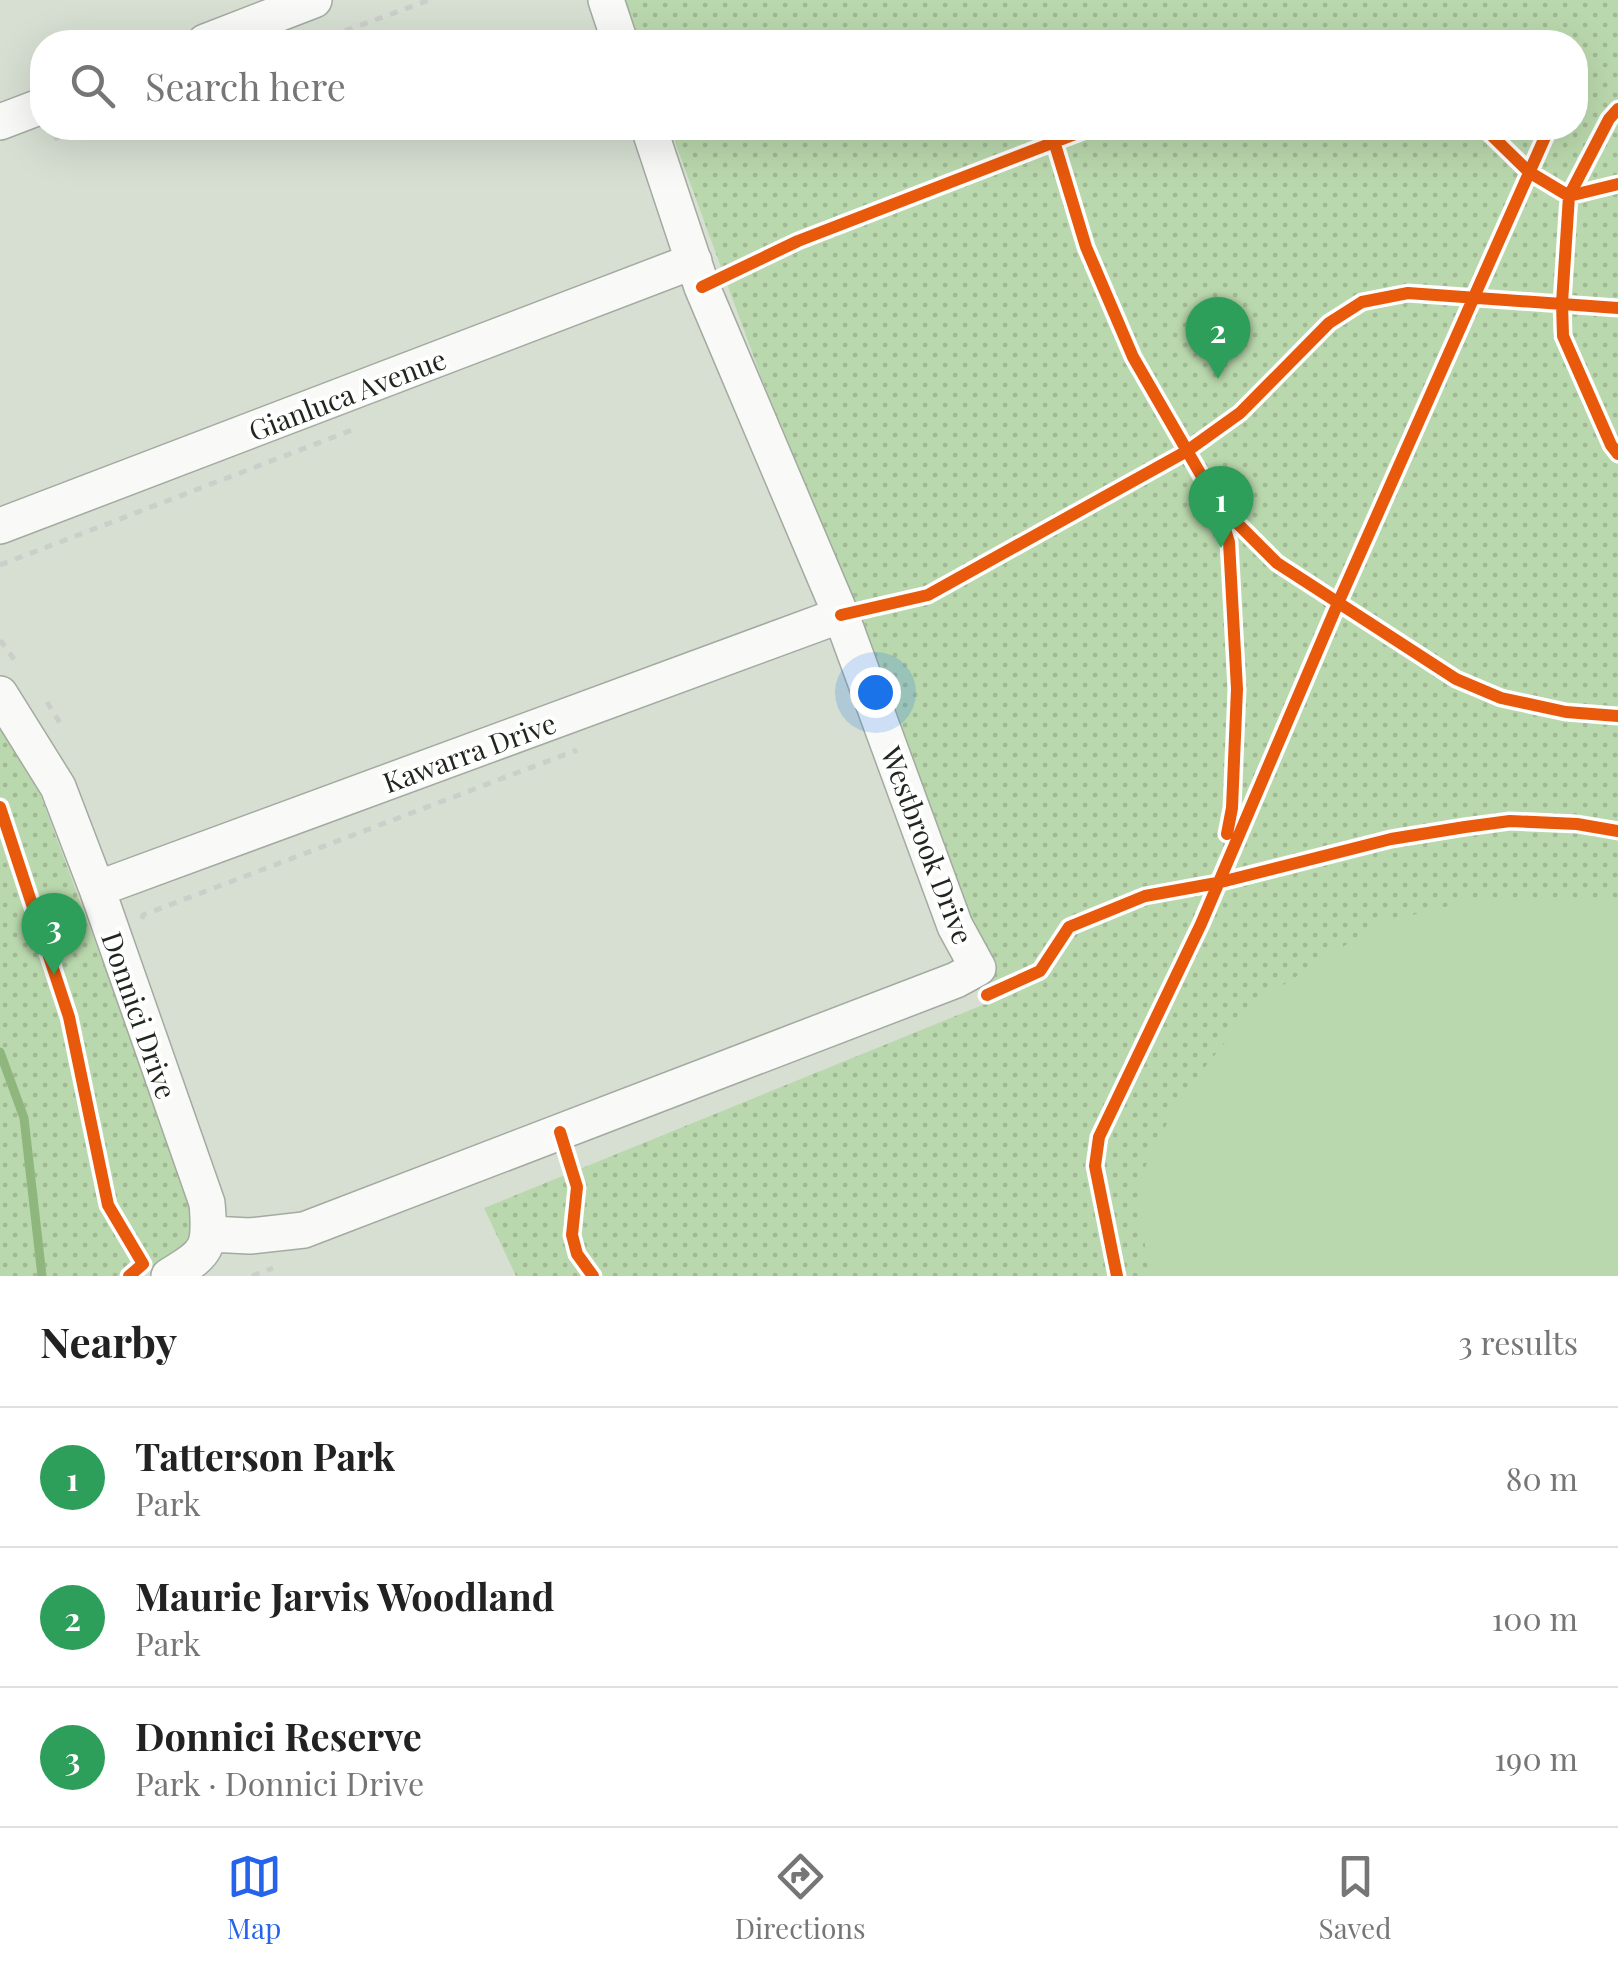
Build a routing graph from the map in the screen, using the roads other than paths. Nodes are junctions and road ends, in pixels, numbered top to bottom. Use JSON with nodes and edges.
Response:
{"nodes":[{"id":1,"x":314,"y":0,"type":"edge"},
{"id":2,"x":606,"y":0,"type":"edge"},
{"id":3,"x":235,"y":30,"type":"edge"},
{"id":4,"x":616,"y":30,"type":"edge"},
{"id":5,"x":30,"y":111,"type":"edge"},
{"id":6,"x":0,"y":122,"type":"edge"},
{"id":7,"x":653,"y":140,"type":"edge"},
{"id":8,"x":694,"y":262,"type":"junction"},
{"id":9,"x":0,"y":526,"type":"edge"},
{"id":10,"x":841,"y":615,"type":"junction"},
{"id":11,"x":0,"y":694,"type":"edge"},
{"id":12,"x":97,"y":888,"type":"junction"},
{"id":13,"x":210,"y":1234,"type":"junction"},
{"id":14,"x":169,"y":1276,"type":"edge"}],
"edges":[{"from":1,"to":3,"type":"street"},
{"from":2,"to":4,"type":"street"},
{"from":5,"to":6,"type":"street"},
{"from":7,"to":8,"type":"street","name":"Westbrook Drive"},
{"from":8,"to":9,"type":"street","name":"Gianluca Avenue"},
{"from":8,"to":10,"type":"street","name":"Westbrook Drive"},
{"from":10,"to":12,"type":"street","name":"Kawarra Drive"},
{"from":10,"to":13,"type":"street","name":"Westbrook Drive"},
{"from":11,"to":12,"type":"street","name":"Donnici Drive"},
{"from":12,"to":13,"type":"street","name":"Donnici Drive"},
{"from":13,"to":14,"type":"street"}]}
